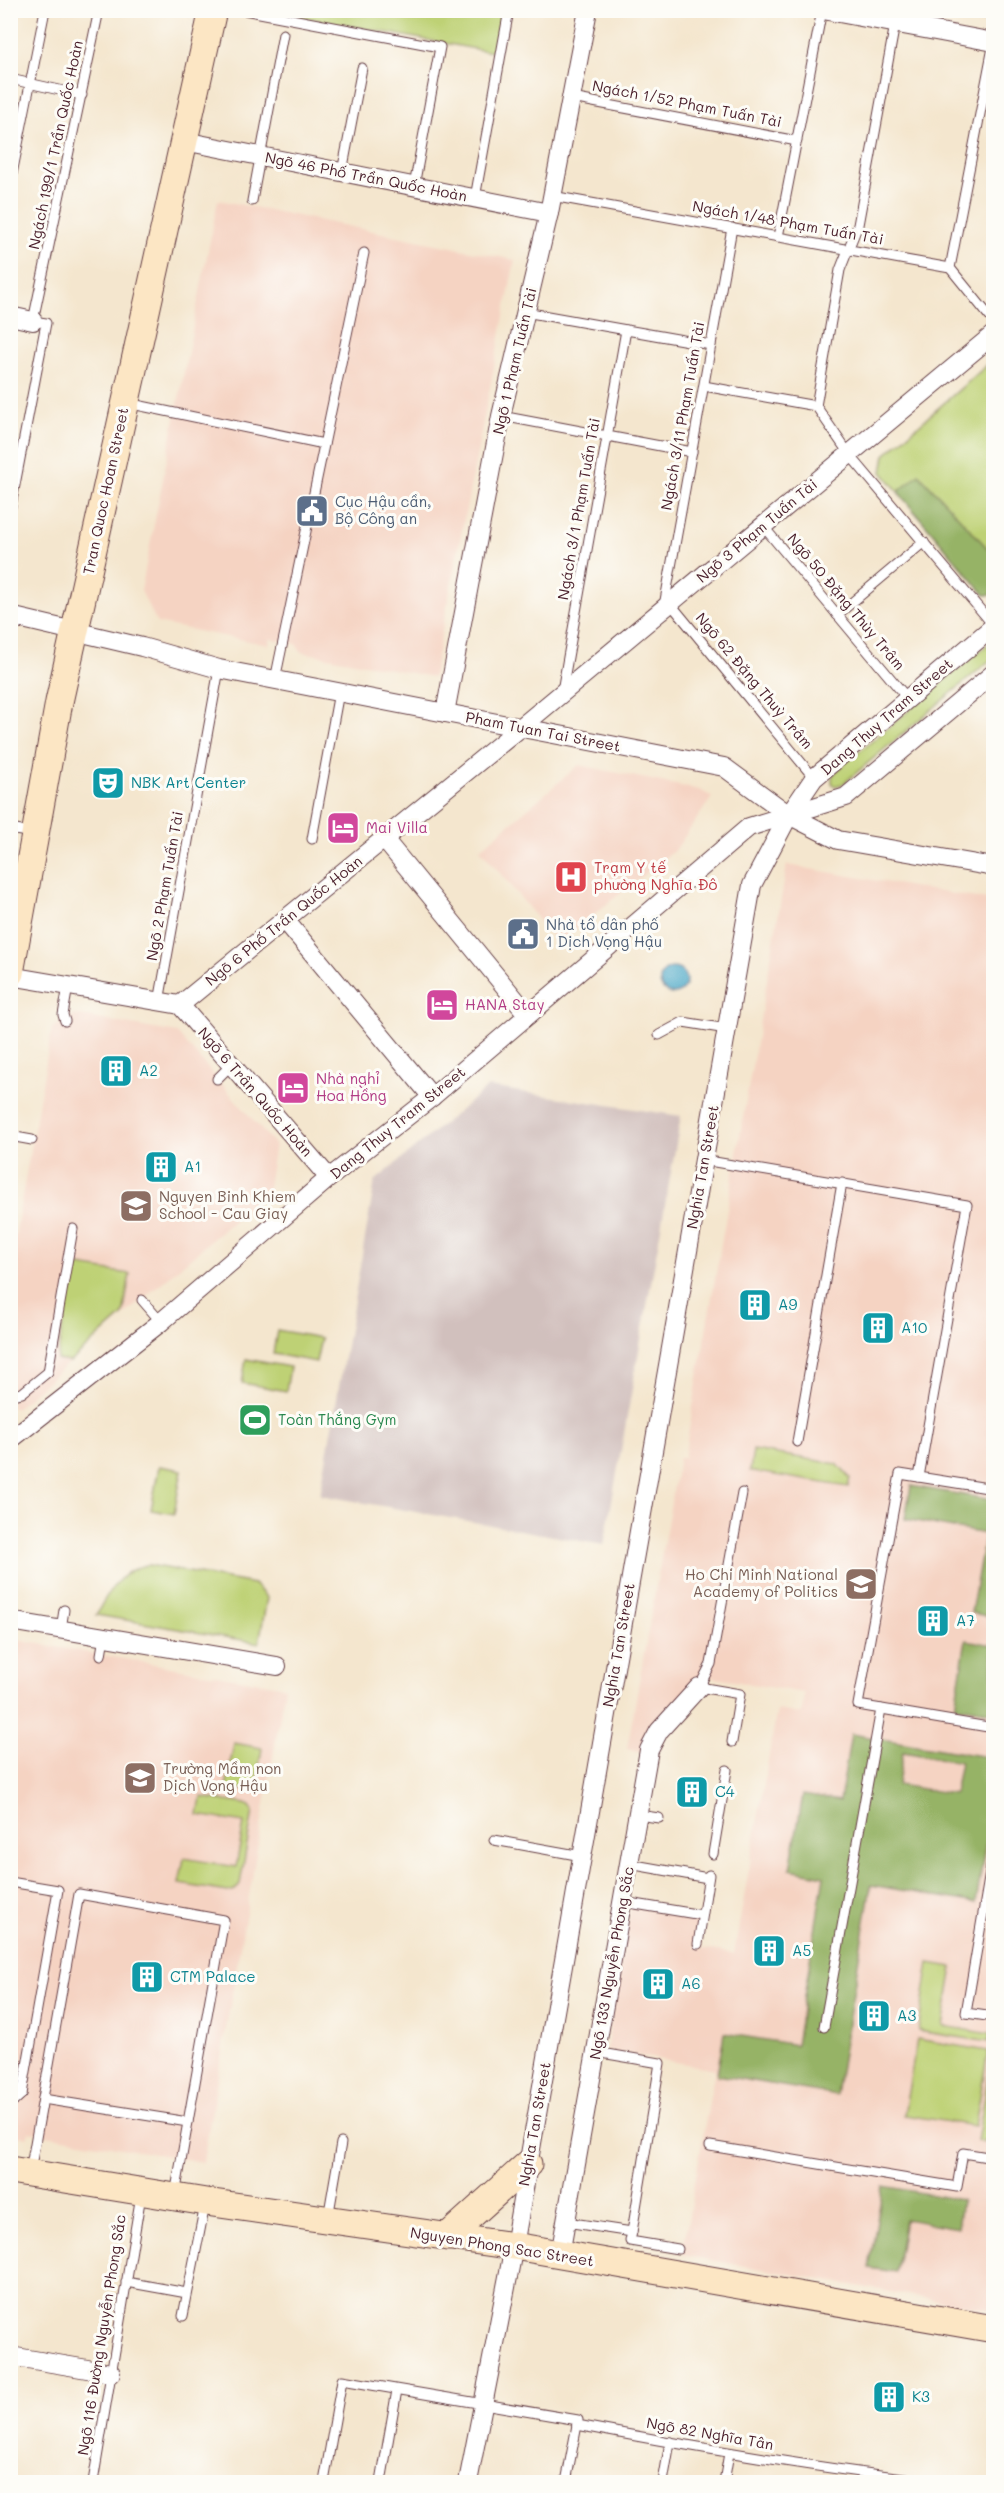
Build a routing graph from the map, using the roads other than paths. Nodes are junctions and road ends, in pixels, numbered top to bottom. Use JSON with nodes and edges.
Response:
{"nodes":[{"id":1,"x":45,"y":10,"type":"edge"},
{"id":2,"x":99,"y":10,"type":"edge"},
{"id":3,"x":213,"y":10,"type":"edge"},
{"id":4,"x":244,"y":10,"type":"edge"},
{"id":5,"x":509,"y":10,"type":"edge"},
{"id":6,"x":588,"y":10,"type":"edge"},
{"id":7,"x":823,"y":10,"type":"edge"},
{"id":8,"x":895,"y":24,"type":"junction"},
{"id":9,"x":283,"y":34,"type":"dead end"},
{"id":10,"x":993,"y":42,"type":"edge"},
{"id":11,"x":362,"y":68,"type":"dead end"},
{"id":12,"x":10,"y":79,"type":"edge"},
{"id":13,"x":30,"y":83,"type":"junction"},
{"id":14,"x":82,"y":95,"type":"junction"},
{"id":15,"x":572,"y":98,"type":"junction"},
{"id":16,"x":184,"y":141,"type":"junction"},
{"id":17,"x":797,"y":141,"type":"junction"},
{"id":18,"x":261,"y":156,"type":"junction"},
{"id":19,"x":342,"y":172,"type":"junction"},
{"id":20,"x":10,"y":184,"type":"edge"},
{"id":21,"x":414,"y":186,"type":"junction"},
{"id":22,"x":475,"y":198,"type":"junction"},
{"id":23,"x":252,"y":201,"type":"dead end"},
{"id":24,"x":550,"y":205,"type":"junction"},
{"id":25,"x":732,"y":228,"type":"junction"},
{"id":26,"x":778,"y":237,"type":"junction"},
{"id":27,"x":847,"y":249,"type":"junction"},
{"id":28,"x":364,"y":253,"type":"dead end"},
{"id":29,"x":950,"y":268,"type":"junction"},
{"id":30,"x":525,"y":312,"type":"junction"},
{"id":31,"x":10,"y":316,"type":"edge"},
{"id":32,"x":33,"y":321,"type":"junction"},
{"id":33,"x":993,"y":322,"type":"edge"},
{"id":34,"x":626,"y":330,"type":"junction"},
{"id":35,"x":993,"y":334,"type":"edge"},
{"id":36,"x":711,"y":345,"type":"junction"},
{"id":37,"x":704,"y":386,"type":"junction"},
{"id":38,"x":125,"y":403,"type":"junction"},
{"id":39,"x":816,"y":406,"type":"junction"},
{"id":40,"x":501,"y":417,"type":"junction"},
{"id":41,"x":607,"y":436,"type":"junction"},
{"id":42,"x":324,"y":444,"type":"junction"},
{"id":43,"x":692,"y":452,"type":"junction"},
{"id":44,"x":849,"y":454,"type":"junction"},
{"id":45,"x":10,"y":511,"type":"edge"},
{"id":46,"x":763,"y":526,"type":"junction"},
{"id":47,"x":924,"y":543,"type":"junction"},
{"id":48,"x":667,"y":606,"type":"junction"},
{"id":49,"x":837,"y":615,"type":"junction"},
{"id":50,"x":10,"y":616,"type":"edge"},
{"id":51,"x":993,"y":626,"type":"edge"},
{"id":52,"x":76,"y":632,"type":"junction"},
{"id":53,"x":219,"y":669,"type":"junction"},
{"id":54,"x":993,"y":673,"type":"edge"},
{"id":55,"x":275,"y":680,"type":"junction"},
{"id":56,"x":339,"y":692,"type":"junction"},
{"id":57,"x":561,"y":694,"type":"junction"},
{"id":58,"x":907,"y":698,"type":"junction"},
{"id":59,"x":445,"y":713,"type":"junction"},
{"id":60,"x":520,"y":728,"type":"junction"},
{"id":61,"x":814,"y":778,"type":"junction"},
{"id":62,"x":789,"y":815,"type":"junction"},
{"id":63,"x":23,"y":831,"type":"edge"},
{"id":64,"x":312,"y":839,"type":"dead end"},
{"id":65,"x":384,"y":839,"type":"junction"},
{"id":66,"x":993,"y":867,"type":"edge"},
{"id":67,"x":285,"y":920,"type":"junction"},
{"id":68,"x":10,"y":975,"type":"edge"},
{"id":69,"x":68,"y":986,"type":"junction"},
{"id":70,"x":159,"y":1002,"type":"junction"},
{"id":71,"x":180,"y":1005,"type":"junction"},
{"id":72,"x":528,"y":1015,"type":"junction"},
{"id":73,"x":65,"y":1021,"type":"dead end"},
{"id":74,"x":727,"y":1029,"type":"junction"},
{"id":75,"x":659,"y":1035,"type":"dead end"},
{"id":76,"x":231,"y":1065,"type":"junction"},
{"id":77,"x":217,"y":1079,"type":"dead end"},
{"id":78,"x":432,"y":1097,"type":"junction"},
{"id":79,"x":10,"y":1136,"type":"edge"},
{"id":80,"x":32,"y":1140,"type":"dead end"},
{"id":81,"x":704,"y":1160,"type":"junction"},
{"id":82,"x":329,"y":1178,"type":"junction"},
{"id":83,"x":842,"y":1183,"type":"junction"},
{"id":84,"x":74,"y":1229,"type":"dead end"},
{"id":85,"x":142,"y":1300,"type":"dead end"},
{"id":86,"x":161,"y":1322,"type":"junction"},
{"id":87,"x":10,"y":1395,"type":"edge"},
{"id":88,"x":10,"y":1440,"type":"edge"},
{"id":89,"x":797,"y":1442,"type":"dead end"},
{"id":90,"x":920,"y":1477,"type":"junction"},
{"id":91,"x":993,"y":1490,"type":"edge"},
{"id":92,"x":742,"y":1493,"type":"dead end"},
{"id":93,"x":64,"y":1610,"type":"dead end"},
{"id":94,"x":10,"y":1621,"type":"edge"},
{"id":95,"x":61,"y":1629,"type":"junction"},
{"id":96,"x":104,"y":1637,"type":"junction"},
{"id":97,"x":101,"y":1655,"type":"dead end"},
{"id":98,"x":277,"y":1666,"type":"dead end"},
{"id":99,"x":699,"y":1688,"type":"junction"},
{"id":100,"x":881,"y":1708,"type":"junction"},
{"id":101,"x":993,"y":1728,"type":"edge"},
{"id":102,"x":732,"y":1743,"type":"dead end"},
{"id":103,"x":728,"y":1770,"type":"dead end"},
{"id":104,"x":638,"y":1815,"type":"junction"},
{"id":105,"x":659,"y":1818,"type":"dead end"},
{"id":106,"x":494,"y":1840,"type":"dead end"},
{"id":107,"x":993,"y":1849,"type":"edge"},
{"id":108,"x":713,"y":1854,"type":"dead end"},
{"id":109,"x":582,"y":1856,"type":"junction"},
{"id":110,"x":629,"y":1864,"type":"junction"},
{"id":111,"x":10,"y":1882,"type":"edge"},
{"id":112,"x":623,"y":1902,"type":"junction"},
{"id":113,"x":702,"y":1915,"type":"junction"},
{"id":114,"x":698,"y":1944,"type":"dead end"},
{"id":115,"x":993,"y":2017,"type":"edge"},
{"id":116,"x":824,"y":2027,"type":"dead end"},
{"id":117,"x":596,"y":2052,"type":"junction"},
{"id":118,"x":10,"y":2085,"type":"edge"},
{"id":119,"x":22,"y":2094,"type":"junction"},
{"id":120,"x":43,"y":2099,"type":"junction"},
{"id":121,"x":10,"y":2105,"type":"edge"},
{"id":122,"x":188,"y":2122,"type":"junction"},
{"id":123,"x":341,"y":2143,"type":"dead end"},
{"id":124,"x":710,"y":2146,"type":"dead end"},
{"id":125,"x":993,"y":2158,"type":"edge"},
{"id":126,"x":528,"y":2164,"type":"junction"},
{"id":127,"x":20,"y":2172,"type":"edge"},
{"id":128,"x":141,"y":2192,"type":"junction"},
{"id":129,"x":175,"y":2197,"type":"junction"},
{"id":130,"x":206,"y":2202,"type":"junction"},
{"id":131,"x":328,"y":2220,"type":"junction"},
{"id":132,"x":566,"y":2222,"type":"junction"},
{"id":133,"x":632,"y":2232,"type":"junction"},
{"id":134,"x":447,"y":2237,"type":"junction"},
{"id":135,"x":514,"y":2246,"type":"junction"},
{"id":136,"x":678,"y":2249,"type":"dead end"},
{"id":137,"x":560,"y":2255,"type":"junction"},
{"id":138,"x":126,"y":2282,"type":"junction"},
{"id":139,"x":187,"y":2293,"type":"junction"},
{"id":140,"x":183,"y":2316,"type":"dead end"},
{"id":141,"x":993,"y":2329,"type":"edge"},
{"id":142,"x":10,"y":2356,"type":"edge"},
{"id":143,"x":111,"y":2373,"type":"junction"},
{"id":144,"x":397,"y":2390,"type":"junction"},
{"id":145,"x":482,"y":2404,"type":"junction"},
{"id":146,"x":577,"y":2425,"type":"junction"},
{"id":147,"x":670,"y":2442,"type":"junction"},
{"id":148,"x":729,"y":2453,"type":"junction"},
{"id":149,"x":874,"y":2479,"type":"edge"},
{"id":150,"x":93,"y":2482,"type":"edge"},
{"id":151,"x":324,"y":2482,"type":"edge"},
{"id":152,"x":381,"y":2482,"type":"edge"},
{"id":153,"x":468,"y":2482,"type":"edge"},
{"id":154,"x":566,"y":2482,"type":"edge"},
{"id":155,"x":663,"y":2482,"type":"edge"},
{"id":156,"x":723,"y":2482,"type":"edge"},
{"id":157,"x":940,"y":2482,"type":"edge"}],
"edges":[{"from":1,"to":13,"type":"lane"},
{"from":2,"to":14,"type":"lane","name":"Ngách 199/1 Trần Quốc Hoàn"},
{"from":3,"to":16,"type":"main road","name":"Tran Quoc Hoan Street"},
{"from":4,"to":21,"type":"lane"},
{"from":5,"to":22,"type":"lane"},
{"from":6,"to":15,"type":"street","name":"Ngõ 1 Phạm Tuấn Tài"},
{"from":7,"to":8,"type":"street"},
{"from":7,"to":17,"type":"lane"},
{"from":8,"to":10,"type":"street"},
{"from":8,"to":27,"type":"lane"},
{"from":9,"to":18,"type":"lane"},
{"from":10,"to":29,"type":"lane"},
{"from":11,"to":19,"type":"lane"},
{"from":12,"to":13,"type":"lane"},
{"from":13,"to":14,"type":"lane"},
{"from":13,"to":20,"type":"lane"},
{"from":14,"to":32,"type":"lane","name":"Ngách 199/1 Trần Quốc Hoàn"},
{"from":15,"to":17,"type":"lane","name":"Ngách 1/52 Phạm Tuấn Tài"},
{"from":15,"to":24,"type":"street","name":"Ngõ 1 Phạm Tuấn Tài"},
{"from":16,"to":18,"type":"street","name":"Ngõ 46 Phố Trần Quốc Hoàn"},
{"from":16,"to":38,"type":"main road","name":"Tran Quoc Hoan Street"},
{"from":17,"to":26,"type":"lane"},
{"from":18,"to":19,"type":"street","name":"Ngõ 46 Phố Trần Quốc Hoàn"},
{"from":18,"to":23,"type":"lane"},
{"from":19,"to":21,"type":"street","name":"Ngõ 46 Phố Trần Quốc Hoàn"},
{"from":21,"to":22,"type":"street","name":"Ngõ 46 Phố Trần Quốc Hoàn"},
{"from":22,"to":24,"type":"street","name":"Ngõ 46 Phố Trần Quốc Hoàn"},
{"from":24,"to":25,"type":"lane","name":"Ngách 1/48 Phạm Tuấn Tài"},
{"from":24,"to":30,"type":"street","name":"Ngõ 1 Phạm Tuấn Tài"},
{"from":25,"to":26,"type":"lane","name":"Ngách 1/48 Phạm Tuấn Tài"},
{"from":25,"to":36,"type":"lane","name":"Ngách 3/11 Phạm Tuấn Tài"},
{"from":26,"to":27,"type":"lane","name":"Ngách 1/48 Phạm Tuấn Tài"},
{"from":27,"to":29,"type":"lane","name":"Ngách 1/48 Phạm Tuấn Tài"},
{"from":27,"to":39,"type":"lane"},
{"from":28,"to":42,"type":"lane"},
{"from":29,"to":33,"type":"lane"},
{"from":30,"to":34,"type":"lane"},
{"from":30,"to":40,"type":"street","name":"Ngõ 1 Phạm Tuấn Tài"},
{"from":31,"to":32,"type":"street"},
{"from":32,"to":45,"type":"lane"},
{"from":34,"to":36,"type":"lane"},
{"from":34,"to":41,"type":"lane","name":"Ngách 3/1 Phạm Tuấn Tài"},
{"from":35,"to":44,"type":"street","name":"Ngõ 3 Phạm Tuấn Tài"},
{"from":36,"to":37,"type":"lane","name":"Ngách 3/11 Phạm Tuấn Tài"},
{"from":37,"to":39,"type":"lane"},
{"from":37,"to":43,"type":"lane","name":"Ngách 3/11 Phạm Tuấn Tài"},
{"from":38,"to":42,"type":"lane"},
{"from":38,"to":52,"type":"main road","name":"Tran Quoc Hoan Street"},
{"from":39,"to":44,"type":"lane"},
{"from":40,"to":41,"type":"lane"},
{"from":40,"to":59,"type":"street","name":"Ngõ 1 Phạm Tuấn Tài"},
{"from":41,"to":43,"type":"lane"},
{"from":41,"to":57,"type":"lane","name":"Ngách 3/1 Phạm Tuấn Tài"},
{"from":42,"to":55,"type":"lane"},
{"from":43,"to":48,"type":"lane","name":"Ngách 3/11 Phạm Tuấn Tài"},
{"from":44,"to":46,"type":"street","name":"Ngõ 3 Phạm Tuấn Tài"},
{"from":44,"to":47,"type":"lane"},
{"from":46,"to":48,"type":"street","name":"Ngõ 3 Phạm Tuấn Tài"},
{"from":46,"to":49,"type":"lane","name":"Ngõ 50 Đặng Thùy Trâm"},
{"from":47,"to":49,"type":"lane"},
{"from":47,"to":51,"type":"lane"},
{"from":48,"to":57,"type":"street","name":"Ngõ 3 Phạm Tuấn Tài"},
{"from":48,"to":61,"type":"lane","name":"Ngõ 62 Đặng Thuỳ Trâm"},
{"from":49,"to":58,"type":"lane","name":"Ngõ 50 Đặng Thùy Trâm"},
{"from":50,"to":52,"type":"street","name":"Pham Tuan Tai Street"},
{"from":51,"to":58,"type":"street","name":"Dang Thuy Tram Street"},
{"from":52,"to":53,"type":"street","name":"Pham Tuan Tai Street"},
{"from":52,"to":63,"type":"main road","name":"Tran Quoc Hoan Street"},
{"from":53,"to":55,"type":"street","name":"Pham Tuan Tai Street"},
{"from":53,"to":70,"type":"lane","name":"Ngõ 2 Phạm Tuấn Tài"},
{"from":54,"to":62,"type":"street","name":"Dang Thuy Tram Street"},
{"from":55,"to":56,"type":"street","name":"Pham Tuan Tai Street"},
{"from":56,"to":59,"type":"street","name":"Pham Tuan Tai Street"},
{"from":56,"to":64,"type":"lane"},
{"from":57,"to":60,"type":"street","name":"Ngõ 3 Phạm Tuấn Tài"},
{"from":58,"to":61,"type":"street","name":"Dang Thuy Tram Street"},
{"from":59,"to":60,"type":"street","name":"Pham Tuan Tai Street"},
{"from":60,"to":62,"type":"street","name":"Pham Tuan Tai Street"},
{"from":60,"to":65,"type":"street","name":"Ngõ 6 Phố Trần Quốc Hoàn"},
{"from":61,"to":62,"type":"street","name":"Dang Thuy Tram Street"},
{"from":62,"to":66,"type":"street","name":"Pham Tuan Tai Street"},
{"from":62,"to":72,"type":"street","name":"Dang Thuy Tram Street"},
{"from":62,"to":74,"type":"street","name":"Nghia Tan Street"},
{"from":63,"to":68,"type":"main road","name":"Tran Quoc Hoan Street"},
{"from":65,"to":67,"type":"street","name":"Ngõ 6 Phố Trần Quốc Hoàn"},
{"from":65,"to":72,"type":"street"},
{"from":67,"to":71,"type":"street","name":"Ngõ 6 Phố Trần Quốc Hoàn"},
{"from":67,"to":78,"type":"street"},
{"from":68,"to":69,"type":"street"},
{"from":69,"to":70,"type":"street"},
{"from":69,"to":73,"type":"lane"},
{"from":70,"to":71,"type":"street"},
{"from":71,"to":76,"type":"street","name":"Ngõ 6 Trần Quốc Hoàn"},
{"from":72,"to":78,"type":"street","name":"Dang Thuy Tram Street"},
{"from":74,"to":75,"type":"lane"},
{"from":74,"to":81,"type":"street","name":"Nghia Tan Street"},
{"from":76,"to":77,"type":"lane"},
{"from":76,"to":82,"type":"street","name":"Ngõ 6 Trần Quốc Hoàn"},
{"from":78,"to":82,"type":"street","name":"Dang Thuy Tram Street"},
{"from":79,"to":80,"type":"lane"},
{"from":81,"to":83,"type":"lane"},
{"from":81,"to":109,"type":"street","name":"Nghia Tan Street"},
{"from":82,"to":86,"type":"street","name":"Dang Thuy Tram Street"},
{"from":83,"to":89,"type":"lane"},
{"from":83,"to":90,"type":"lane"},
{"from":84,"to":87,"type":"lane"},
{"from":85,"to":86,"type":"lane"},
{"from":86,"to":88,"type":"street","name":"Dang Thuy Tram Street"},
{"from":90,"to":91,"type":"lane"},
{"from":90,"to":100,"type":"lane"},
{"from":92,"to":99,"type":"lane"},
{"from":93,"to":95,"type":"lane"},
{"from":94,"to":95,"type":"street"},
{"from":95,"to":96,"type":"street"},
{"from":96,"to":97,"type":"lane"},
{"from":96,"to":98,"type":"street"},
{"from":99,"to":102,"type":"lane"},
{"from":99,"to":104,"type":"street","name":"Ngõ 133 Nguyễn Phong Sắc"},
{"from":100,"to":101,"type":"lane"},
{"from":100,"to":116,"type":"lane"},
{"from":103,"to":108,"type":"lane"},
{"from":104,"to":105,"type":"lane"},
{"from":104,"to":110,"type":"street","name":"Ngõ 133 Nguyễn Phong Sắc"},
{"from":106,"to":109,"type":"lane"},
{"from":107,"to":115,"type":"lane"},
{"from":109,"to":126,"type":"street","name":"Nghia Tan Street"},
{"from":110,"to":112,"type":"street","name":"Ngõ 133 Nguyễn Phong Sắc"},
{"from":110,"to":113,"type":"lane"},
{"from":111,"to":119,"type":"lane"},
{"from":112,"to":113,"type":"lane"},
{"from":112,"to":117,"type":"street","name":"Ngõ 133 Nguyễn Phong Sắc"},
{"from":113,"to":114,"type":"lane"},
{"from":117,"to":132,"type":"street","name":"Ngõ 133 Nguyễn Phong Sắc"},
{"from":117,"to":133,"type":"lane"},
{"from":118,"to":119,"type":"lane"},
{"from":119,"to":121,"type":"lane"},
{"from":120,"to":122,"type":"lane"},
{"from":120,"to":122,"type":"lane"},
{"from":120,"to":127,"type":"lane"},
{"from":122,"to":129,"type":"lane"},
{"from":123,"to":131,"type":"lane"},
{"from":124,"to":125,"type":"lane"},
{"from":126,"to":134,"type":"main road"},
{"from":126,"to":135,"type":"street","name":"Nghia Tan Street"},
{"from":127,"to":128,"type":"main road","name":"Nguyen Phong Sac Street"},
{"from":128,"to":129,"type":"main road","name":"Nguyen Phong Sac Street"},
{"from":128,"to":138,"type":"lane","name":"Ngõ 116 Đường Nguyễn Phong Sắc"},
{"from":129,"to":130,"type":"main road","name":"Nguyen Phong Sac Street"},
{"from":130,"to":131,"type":"main road","name":"Nguyen Phong Sac Street"},
{"from":130,"to":139,"type":"lane"},
{"from":131,"to":134,"type":"main road","name":"Nguyen Phong Sac Street"},
{"from":132,"to":133,"type":"lane"},
{"from":132,"to":137,"type":"street","name":"Ngõ 133 Nguyễn Phong Sắc"},
{"from":133,"to":136,"type":"lane"},
{"from":134,"to":135,"type":"main road","name":"Nguyen Phong Sac Street"},
{"from":135,"to":137,"type":"main road","name":"Nguyen Phong Sac Street"},
{"from":135,"to":145,"type":"street","name":"Nghia Tan Street"},
{"from":137,"to":141,"type":"main road","name":"Nguyen Phong Sac Street"},
{"from":138,"to":139,"type":"lane"},
{"from":138,"to":143,"type":"lane","name":"Ngõ 116 Đường Nguyễn Phong Sắc"},
{"from":139,"to":140,"type":"lane"},
{"from":142,"to":143,"type":"street"},
{"from":143,"to":150,"type":"lane","name":"Ngõ 116 Đường Nguyễn Phong Sắc"},
{"from":144,"to":145,"type":"lane"},
{"from":144,"to":151,"type":"lane"},
{"from":144,"to":152,"type":"lane"},
{"from":145,"to":146,"type":"lane","name":"Ngõ 82 Nghĩa Tân"},
{"from":145,"to":153,"type":"street","name":"Nghia Tan Street"},
{"from":146,"to":147,"type":"lane","name":"Ngõ 82 Nghĩa Tân"},
{"from":146,"to":154,"type":"lane"},
{"from":147,"to":148,"type":"lane","name":"Ngõ 82 Nghĩa Tân"},
{"from":147,"to":155,"type":"lane"},
{"from":148,"to":149,"type":"lane","name":"Ngõ 82 Nghĩa Tân"},
{"from":148,"to":156,"type":"lane"},
{"from":149,"to":157,"type":"lane","name":"Ngõ 82 Nghĩa Tân"}]}
